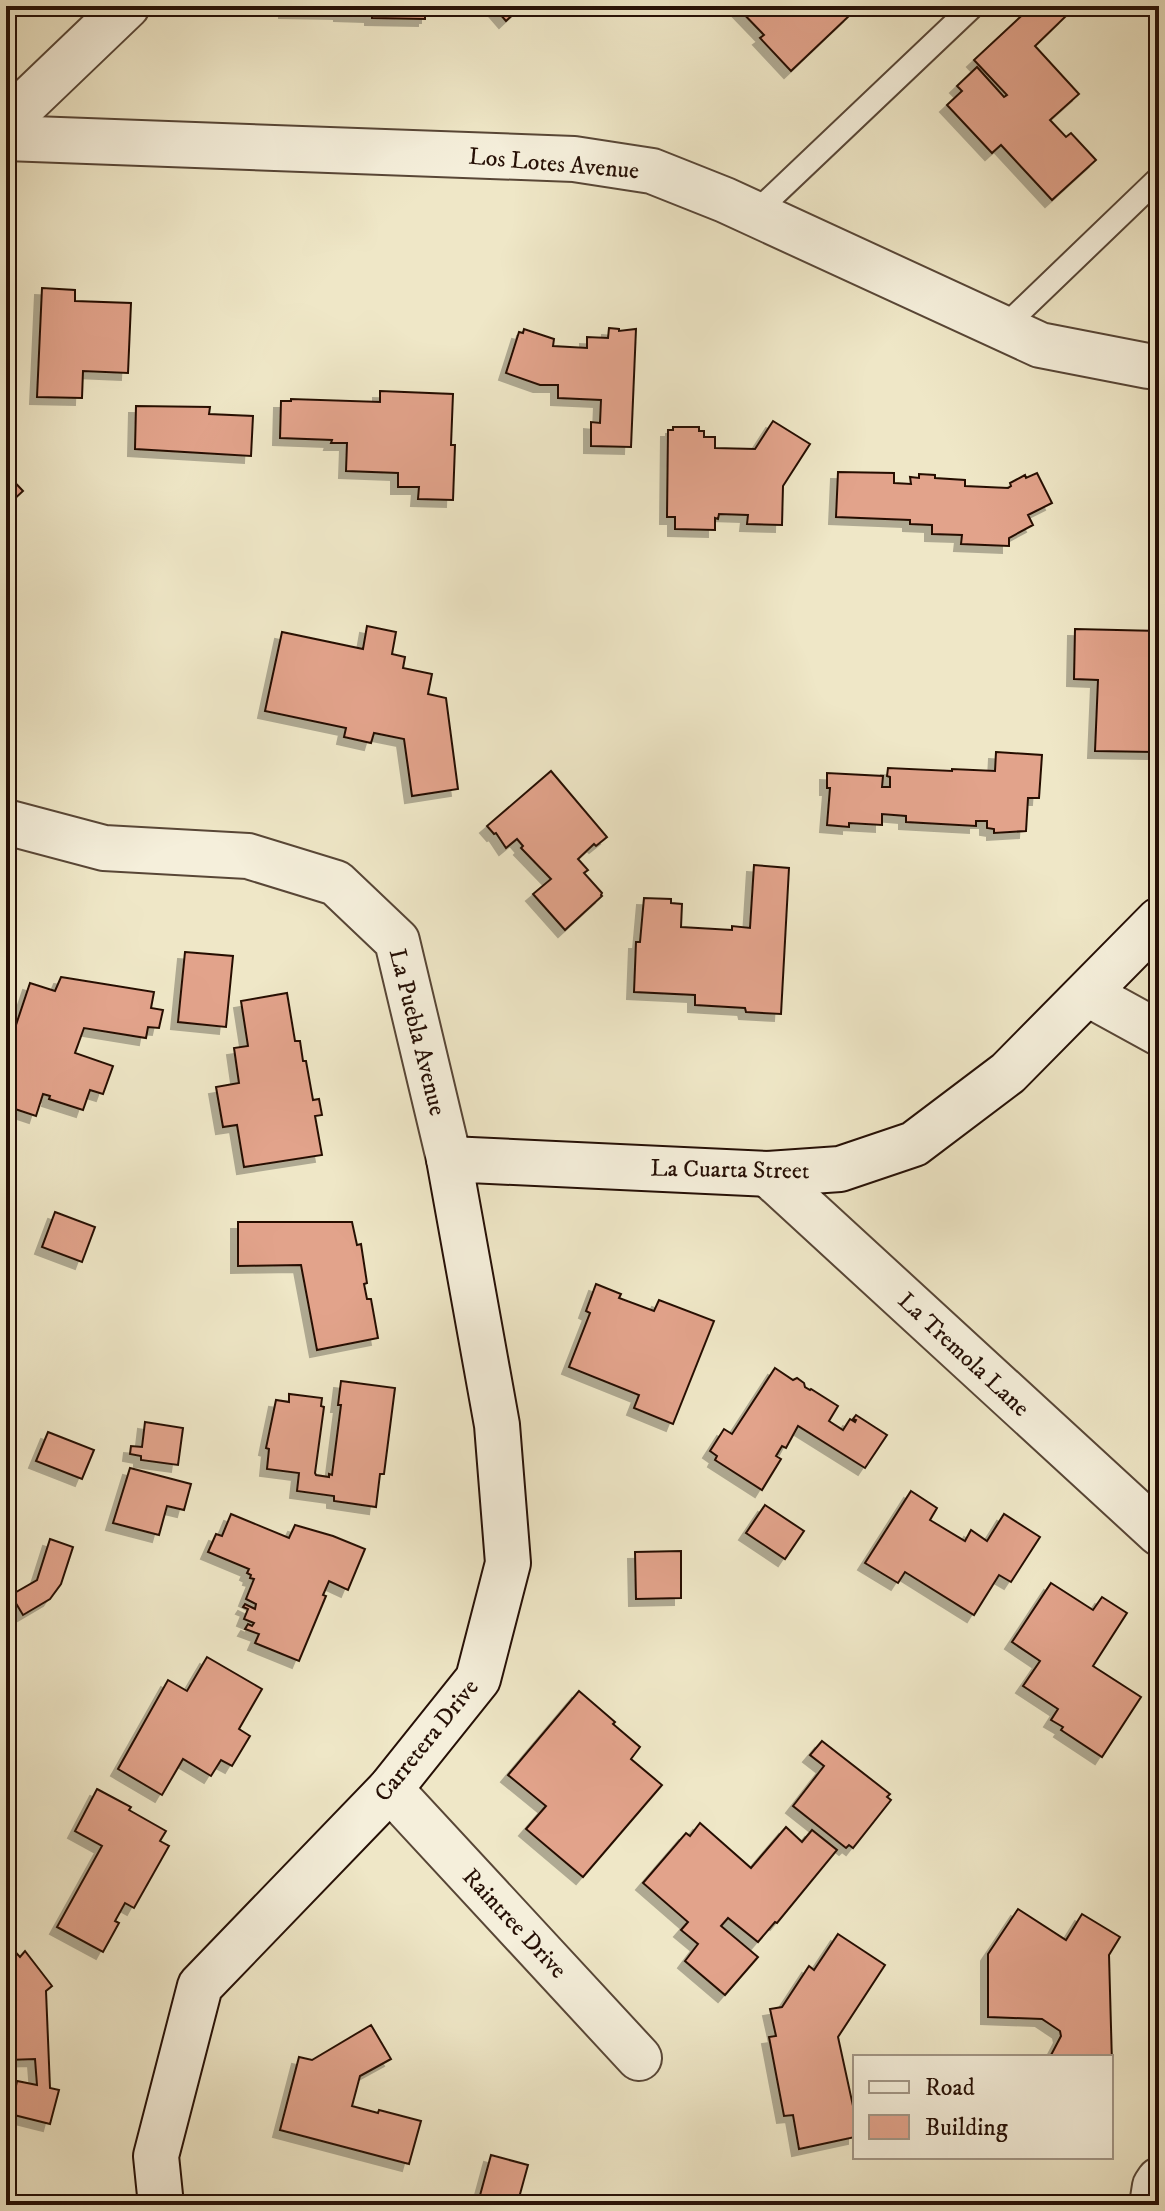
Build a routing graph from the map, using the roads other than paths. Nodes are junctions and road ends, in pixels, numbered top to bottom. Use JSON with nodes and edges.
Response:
{"nodes":[{"id":1,"x":127,"y":6,"type":"edge"},
{"id":2,"x":973,"y":6,"type":"edge"},
{"id":3,"x":6,"y":122,"type":"edge"},
{"id":4,"x":6,"y":138,"type":"edge"},
{"id":5,"x":1159,"y":178,"type":"edge"},
{"id":6,"x":754,"y":214,"type":"junction"},
{"id":7,"x":1003,"y":328,"type":"junction"},
{"id":8,"x":1159,"y":366,"type":"edge"},
{"id":9,"x":6,"y":822,"type":"edge"},
{"id":10,"x":1159,"y":920,"type":"edge"},
{"id":11,"x":1088,"y":994,"type":"junction"},
{"id":12,"x":1159,"y":1033,"type":"edge"},
{"id":13,"x":449,"y":1159,"type":"junction"},
{"id":14,"x":768,"y":1174,"type":"junction"},
{"id":15,"x":1159,"y":1533,"type":"edge"},
{"id":16,"x":390,"y":1789,"type":"junction"},
{"id":17,"x":639,"y":2058,"type":"dead end"},
{"id":18,"x":1159,"y":2180,"type":"edge"},
{"id":19,"x":161,"y":2205,"type":"edge"},
{"id":20,"x":1152,"y":2205,"type":"edge"}],
"edges":[{"from":1,"to":3,"type":"street"},
{"from":2,"to":6,"type":"lane"},
{"from":4,"to":6,"type":"street","name":"Los Lotes Avenue"},
{"from":5,"to":7,"type":"lane"},
{"from":6,"to":7,"type":"street","name":"Los Lotes Avenue"},
{"from":7,"to":8,"type":"street","name":"Los Lotes Avenue"},
{"from":9,"to":13,"type":"street","name":"La Puebla Avenue"},
{"from":10,"to":11,"type":"street","name":"La Cuarta Street"},
{"from":11,"to":12,"type":"street"},
{"from":11,"to":14,"type":"street","name":"La Cuarta Street"},
{"from":13,"to":14,"type":"street","name":"La Cuarta Street"},
{"from":13,"to":16,"type":"street","name":"Carretera Drive"},
{"from":14,"to":15,"type":"street","name":"La Tremola Lane"},
{"from":16,"to":17,"type":"street","name":"Raintree Drive"},
{"from":16,"to":19,"type":"street","name":"Carretera Drive"},
{"from":18,"to":20,"type":"street"}]}
